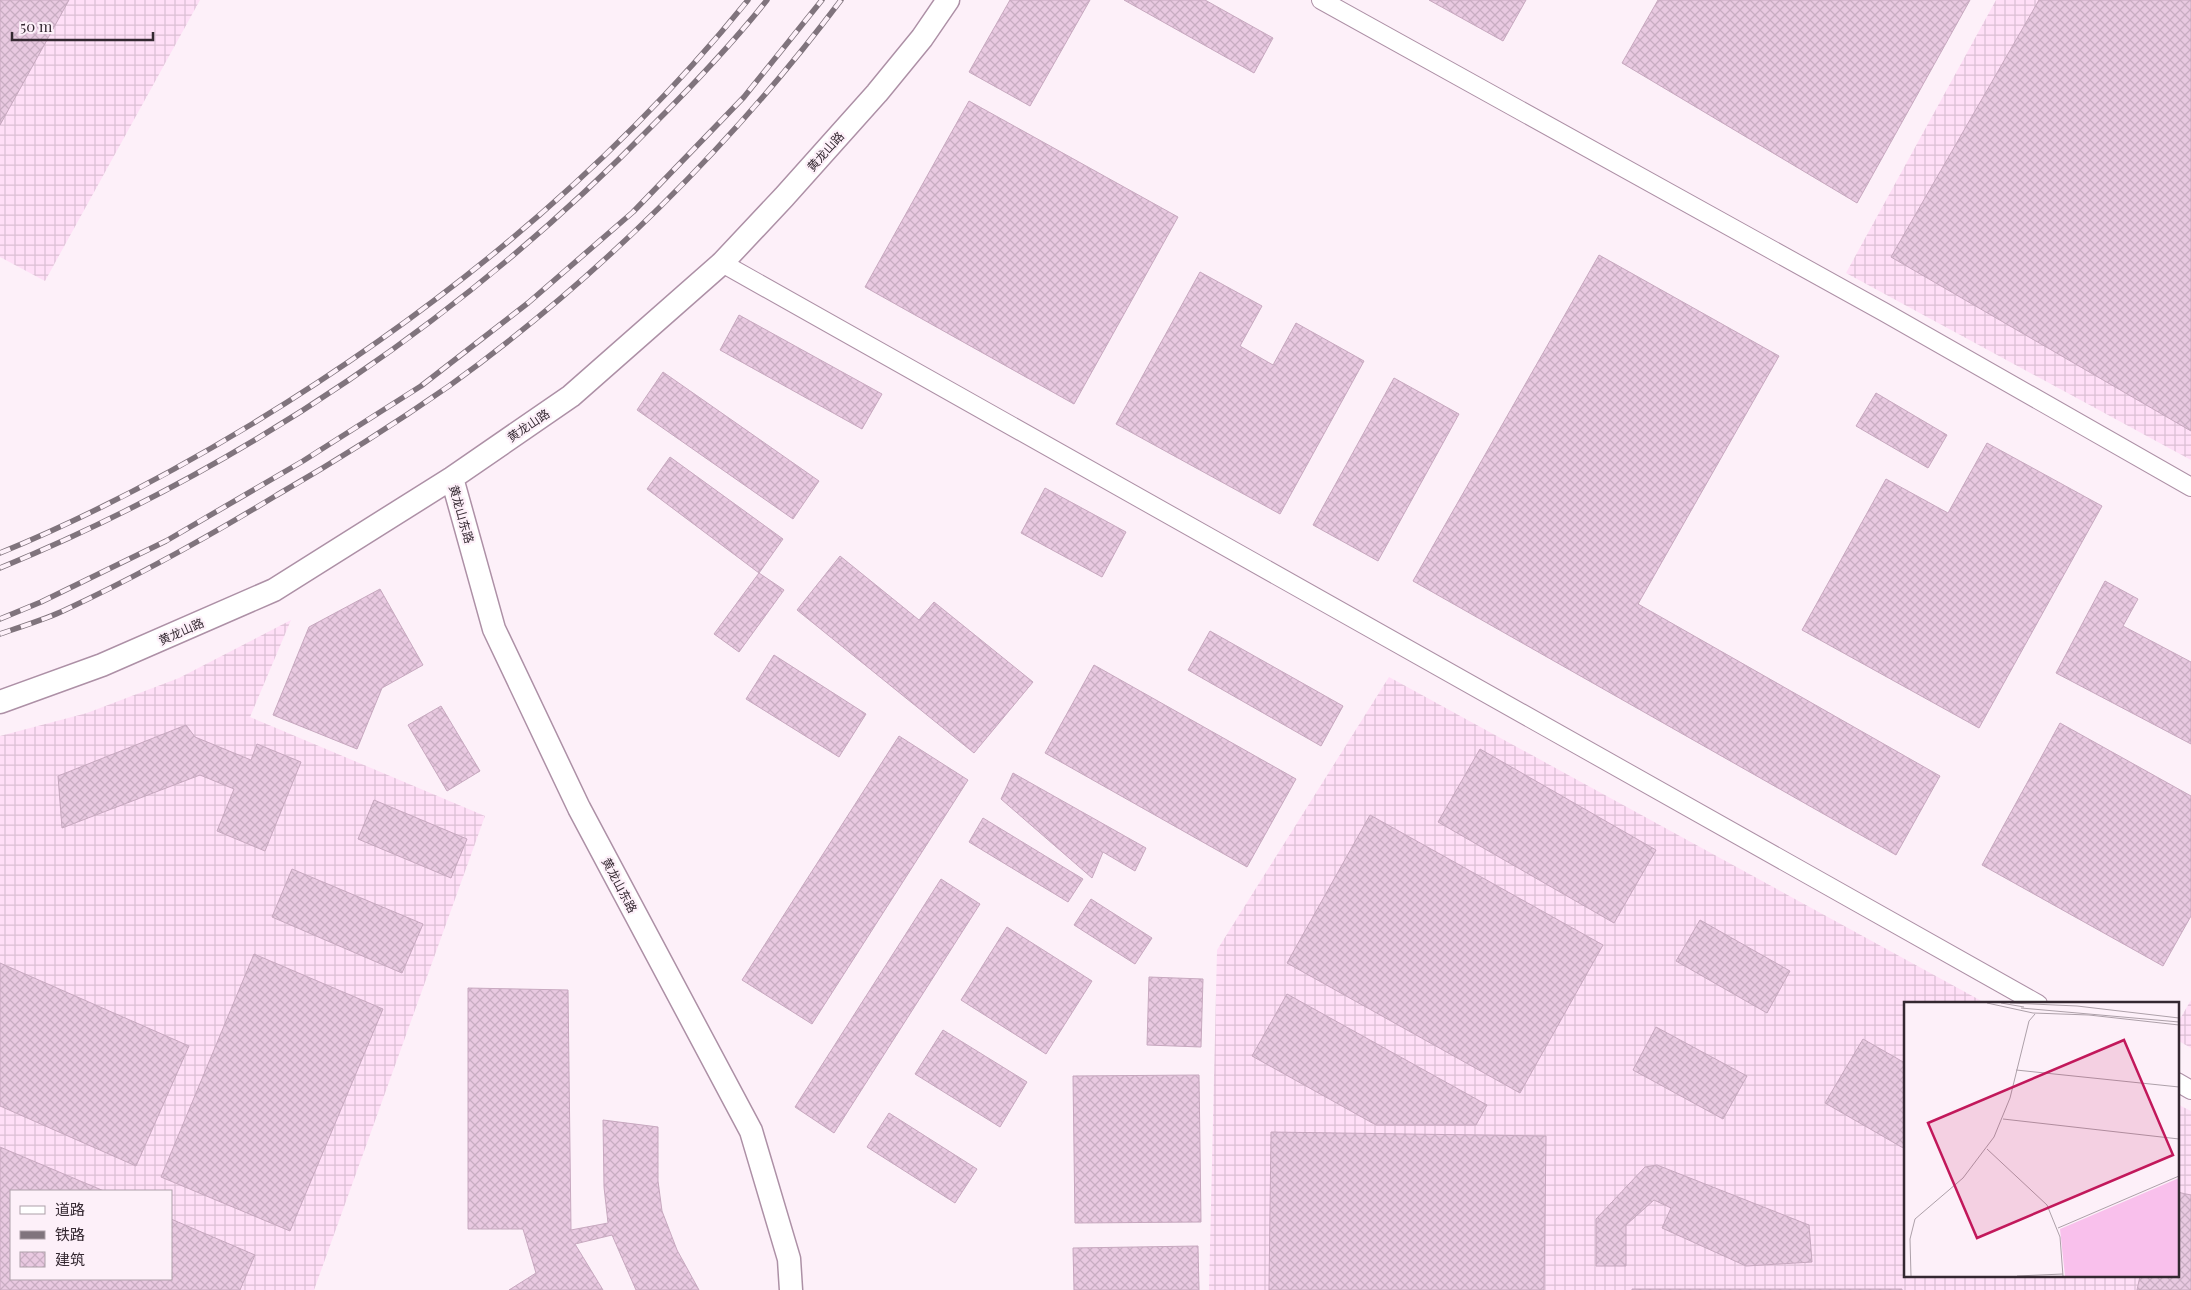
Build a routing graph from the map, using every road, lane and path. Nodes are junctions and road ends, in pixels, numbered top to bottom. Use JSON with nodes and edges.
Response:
{"nodes":[{"id":1,"x":948,"y":0,"type":"edge"},
{"id":2,"x":1321,"y":0,"type":"edge"},
{"id":3,"x":722,"y":263,"type":"junction"},
{"id":4,"x":452,"y":478,"type":"junction"},
{"id":5,"x":2191,"y":486,"type":"edge"},
{"id":6,"x":0,"y":702,"type":"edge"},
{"id":7,"x":2034,"y":1002,"type":"edge"},
{"id":8,"x":2178,"y":1083,"type":"edge"},
{"id":9,"x":2191,"y":1090,"type":"edge"},
{"id":10,"x":791,"y":1290,"type":"edge"}],
"edges":[{"from":1,"to":3,"type":"street","name":"黄龙山路"},
{"from":2,"to":5,"type":"street"},
{"from":3,"to":4,"type":"street","name":"黄龙山路"},
{"from":3,"to":7,"type":"street"},
{"from":4,"to":6,"type":"street","name":"黄龙山路"},
{"from":4,"to":10,"type":"street","name":"黄龙山东路"},
{"from":8,"to":9,"type":"street"}]}
